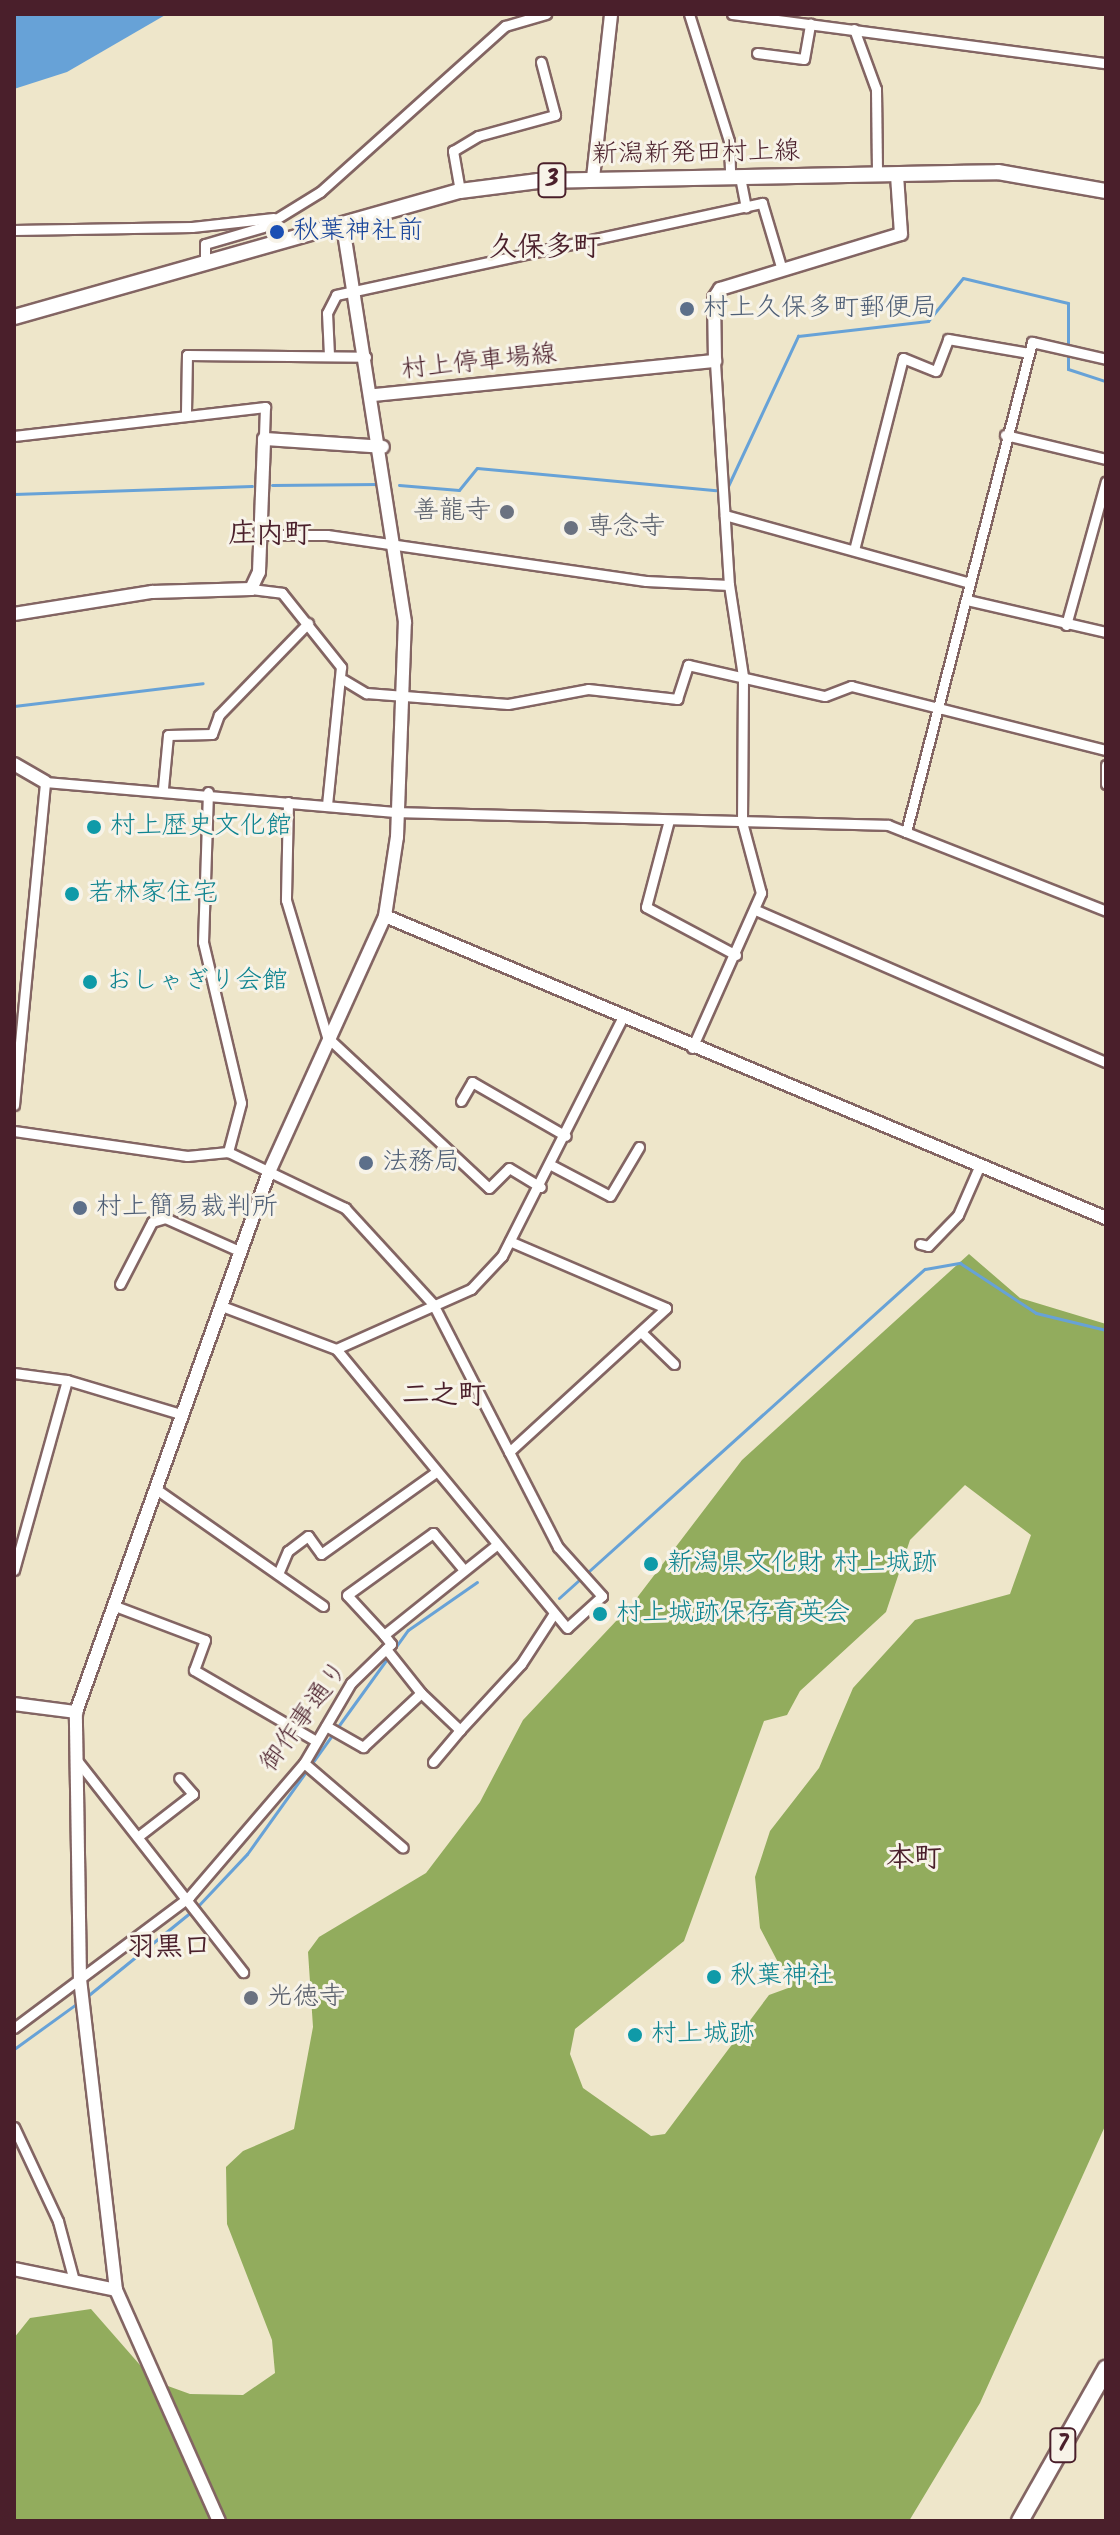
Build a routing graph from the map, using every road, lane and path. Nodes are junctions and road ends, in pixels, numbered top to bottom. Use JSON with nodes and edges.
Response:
{"nodes":[{"id":1,"x":546,"y":14,"type":"edge"},
{"id":2,"x":611,"y":14,"type":"edge"},
{"id":3,"x":689,"y":14,"type":"edge"},
{"id":4,"x":732,"y":14,"type":"edge"},
{"id":5,"x":810,"y":24,"type":"junction"},
{"id":6,"x":854,"y":29,"type":"junction"},
{"id":7,"x":757,"y":53,"type":"dead end"},
{"id":8,"x":541,"y":62,"type":"dead end"},
{"id":9,"x":1106,"y":63,"type":"edge"},
{"id":10,"x":897,"y":175,"type":"junction"},
{"id":11,"x":877,"y":176,"type":"junction"},
{"id":12,"x":735,"y":177,"type":"junction"},
{"id":13,"x":593,"y":178,"type":"junction"},
{"id":14,"x":460,"y":191,"type":"junction"},
{"id":15,"x":1106,"y":191,"type":"edge"},
{"id":16,"x":746,"y":207,"type":"junction"},
{"id":17,"x":274,"y":218,"type":"junction"},
{"id":18,"x":343,"y":224,"type":"junction"},
{"id":19,"x":14,"y":230,"type":"edge"},
{"id":20,"x":205,"y":261,"type":"junction"},
{"id":21,"x":782,"y":270,"type":"junction"},
{"id":22,"x":355,"y":292,"type":"junction"},
{"id":23,"x":14,"y":317,"type":"edge"},
{"id":24,"x":1029,"y":353,"type":"junction"},
{"id":25,"x":329,"y":355,"type":"junction"},
{"id":26,"x":366,"y":357,"type":"junction"},
{"id":27,"x":1106,"y":359,"type":"edge"},
{"id":28,"x":715,"y":361,"type":"junction"},
{"id":29,"x":374,"y":395,"type":"junction"},
{"id":30,"x":186,"y":412,"type":"junction"},
{"id":31,"x":1005,"y":435,"type":"junction"},
{"id":32,"x":14,"y":436,"type":"edge"},
{"id":33,"x":264,"y":439,"type":"junction"},
{"id":34,"x":383,"y":447,"type":"junction"},
{"id":35,"x":1106,"y":459,"type":"edge"},
{"id":36,"x":1106,"y":481,"type":"edge"},
{"id":37,"x":725,"y":515,"type":"junction"},
{"id":38,"x":259,"y":535,"type":"junction"},
{"id":39,"x":398,"y":548,"type":"junction"},
{"id":40,"x":854,"y":550,"type":"junction"},
{"id":41,"x":970,"y":583,"type":"junction"},
{"id":42,"x":729,"y":585,"type":"junction"},
{"id":43,"x":251,"y":589,"type":"junction"},
{"id":44,"x":967,"y":600,"type":"junction"},
{"id":45,"x":14,"y":614,"type":"edge"},
{"id":46,"x":308,"y":623,"type":"junction"},
{"id":47,"x":1066,"y":625,"type":"junction"},
{"id":48,"x":1106,"y":632,"type":"edge"},
{"id":49,"x":743,"y":676,"type":"junction"},
{"id":50,"x":344,"y":680,"type":"junction"},
{"id":51,"x":406,"y":697,"type":"junction"},
{"id":52,"x":942,"y":711,"type":"junction"},
{"id":53,"x":1106,"y":750,"type":"edge"},
{"id":54,"x":14,"y":764,"type":"edge"},
{"id":55,"x":1106,"y":765,"type":"edge"},
{"id":56,"x":45,"y":782,"type":"junction"},
{"id":57,"x":1106,"y":784,"type":"edge"},
{"id":58,"x":163,"y":788,"type":"junction"},
{"id":59,"x":208,"y":792,"type":"junction"},
{"id":60,"x":288,"y":802,"type":"junction"},
{"id":61,"x":327,"y":805,"type":"junction"},
{"id":62,"x":398,"y":812,"type":"junction"},
{"id":63,"x":669,"y":820,"type":"junction"},
{"id":64,"x":742,"y":822,"type":"junction"},
{"id":65,"x":906,"y":832,"type":"junction"},
{"id":66,"x":758,"y":911,"type":"junction"},
{"id":67,"x":1106,"y":911,"type":"edge"},
{"id":68,"x":385,"y":916,"type":"junction"},
{"id":69,"x":736,"y":955,"type":"junction"},
{"id":70,"x":621,"y":1020,"type":"junction"},
{"id":71,"x":327,"y":1037,"type":"junction"},
{"id":72,"x":692,"y":1048,"type":"junction"},
{"id":73,"x":1106,"y":1062,"type":"edge"},
{"id":74,"x":461,"y":1101,"type":"dead end"},
{"id":75,"x":14,"y":1105,"type":"edge"},
{"id":76,"x":14,"y":1131,"type":"edge"},
{"id":77,"x":566,"y":1136,"type":"junction"},
{"id":78,"x":639,"y":1147,"type":"dead end"},
{"id":79,"x":228,"y":1152,"type":"junction"},
{"id":80,"x":553,"y":1166,"type":"junction"},
{"id":81,"x":979,"y":1167,"type":"junction"},
{"id":82,"x":269,"y":1172,"type":"junction"},
{"id":83,"x":541,"y":1187,"type":"junction"},
{"id":84,"x":1106,"y":1218,"type":"edge"},
{"id":85,"x":510,"y":1241,"type":"junction"},
{"id":86,"x":920,"y":1244,"type":"dead end"},
{"id":87,"x":239,"y":1251,"type":"junction"},
{"id":88,"x":120,"y":1284,"type":"dead end"},
{"id":89,"x":433,"y":1304,"type":"junction"},
{"id":90,"x":219,"y":1305,"type":"junction"},
{"id":91,"x":641,"y":1332,"type":"junction"},
{"id":92,"x":336,"y":1349,"type":"junction"},
{"id":93,"x":674,"y":1364,"type":"dead end"},
{"id":94,"x":14,"y":1373,"type":"edge"},
{"id":95,"x":67,"y":1380,"type":"junction"},
{"id":96,"x":180,"y":1414,"type":"junction"},
{"id":97,"x":509,"y":1452,"type":"junction"},
{"id":98,"x":433,"y":1474,"type":"junction"},
{"id":99,"x":156,"y":1489,"type":"junction"},
{"id":100,"x":494,"y":1547,"type":"junction"},
{"id":101,"x":14,"y":1570,"type":"edge"},
{"id":102,"x":464,"y":1570,"type":"junction"},
{"id":103,"x":278,"y":1574,"type":"junction"},
{"id":104,"x":115,"y":1606,"type":"junction"},
{"id":105,"x":323,"y":1606,"type":"dead end"},
{"id":106,"x":553,"y":1615,"type":"junction"},
{"id":107,"x":384,"y":1635,"type":"junction"},
{"id":108,"x":386,"y":1649,"type":"junction"},
{"id":109,"x":421,"y":1693,"type":"junction"},
{"id":110,"x":14,"y":1704,"type":"edge"},
{"id":111,"x":76,"y":1712,"type":"junction"},
{"id":112,"x":326,"y":1726,"type":"junction"},
{"id":113,"x":460,"y":1730,"type":"junction"},
{"id":114,"x":316,"y":1741,"type":"junction"},
{"id":115,"x":76,"y":1759,"type":"junction"},
{"id":116,"x":433,"y":1762,"type":"dead end"},
{"id":117,"x":304,"y":1763,"type":"junction"},
{"id":118,"x":179,"y":1778,"type":"dead end"},
{"id":119,"x":140,"y":1835,"type":"junction"},
{"id":120,"x":403,"y":1848,"type":"dead end"},
{"id":121,"x":189,"y":1897,"type":"junction"},
{"id":122,"x":243,"y":1972,"type":"dead end"},
{"id":123,"x":80,"y":1980,"type":"junction"},
{"id":124,"x":14,"y":2028,"type":"edge"},
{"id":125,"x":14,"y":2127,"type":"edge"},
{"id":126,"x":14,"y":2269,"type":"edge"},
{"id":127,"x":73,"y":2277,"type":"junction"},
{"id":128,"x":116,"y":2290,"type":"junction"},
{"id":129,"x":1106,"y":2369,"type":"edge"},
{"id":130,"x":219,"y":2521,"type":"edge"},
{"id":131,"x":1020,"y":2521,"type":"edge"}],
"edges":[{"from":1,"to":17,"type":"street"},
{"from":2,"to":13,"type":"street"},
{"from":3,"to":12,"type":"street"},
{"from":4,"to":5,"type":"street"},
{"from":5,"to":6,"type":"street"},
{"from":5,"to":7,"type":"street"},
{"from":6,"to":9,"type":"street"},
{"from":6,"to":11,"type":"street"},
{"from":8,"to":14,"type":"street"},
{"from":10,"to":11,"type":"main road","name":"新潟新発田村上線","number":"3"},
{"from":10,"to":15,"type":"main road","name":"新潟新発田村上線","number":"3"},
{"from":10,"to":21,"type":"street"},
{"from":11,"to":12,"type":"main road","name":"新潟新発田村上線","number":"3"},
{"from":12,"to":13,"type":"main road","name":"新潟新発田村上線","number":"3"},
{"from":12,"to":16,"type":"street"},
{"from":13,"to":14,"type":"main road","name":"新潟新発田村上線","number":"3"},
{"from":14,"to":18,"type":"main road","name":"新潟新発田村上線","number":"3"},
{"from":16,"to":21,"type":"street"},
{"from":16,"to":22,"type":"street"},
{"from":17,"to":19,"type":"street"},
{"from":17,"to":20,"type":"street"},
{"from":18,"to":20,"type":"main road","name":"新潟新発田村上線","number":"3"},
{"from":18,"to":22,"type":"street"},
{"from":20,"to":23,"type":"main road","name":"新潟新発田村上線","number":"3"},
{"from":21,"to":28,"type":"street"},
{"from":22,"to":25,"type":"street"},
{"from":22,"to":26,"type":"street"},
{"from":24,"to":27,"type":"street"},
{"from":24,"to":31,"type":"street"},
{"from":24,"to":40,"type":"street"},
{"from":25,"to":26,"type":"street"},
{"from":25,"to":30,"type":"street"},
{"from":26,"to":29,"type":"street"},
{"from":28,"to":29,"type":"street","name":"村上停車場線"},
{"from":28,"to":37,"type":"street"},
{"from":29,"to":34,"type":"street","name":"村上停車場線"},
{"from":30,"to":32,"type":"street"},
{"from":30,"to":33,"type":"street"},
{"from":31,"to":35,"type":"street"},
{"from":31,"to":41,"type":"street"},
{"from":33,"to":34,"type":"street"},
{"from":33,"to":38,"type":"street"},
{"from":34,"to":39,"type":"street","name":"村上停車場線"},
{"from":36,"to":47,"type":"street"},
{"from":37,"to":40,"type":"street"},
{"from":37,"to":42,"type":"street"},
{"from":38,"to":39,"type":"street"},
{"from":38,"to":43,"type":"street"},
{"from":39,"to":42,"type":"street"},
{"from":39,"to":51,"type":"street","name":"村上停車場線"},
{"from":40,"to":41,"type":"street"},
{"from":41,"to":44,"type":"street"},
{"from":42,"to":49,"type":"street"},
{"from":43,"to":45,"type":"street"},
{"from":43,"to":46,"type":"street"},
{"from":44,"to":47,"type":"street"},
{"from":44,"to":52,"type":"street"},
{"from":46,"to":50,"type":"street"},
{"from":46,"to":58,"type":"street"},
{"from":47,"to":48,"type":"street"},
{"from":49,"to":51,"type":"street"},
{"from":49,"to":52,"type":"street"},
{"from":49,"to":64,"type":"street"},
{"from":50,"to":51,"type":"street"},
{"from":50,"to":61,"type":"street"},
{"from":51,"to":62,"type":"street","name":"村上停車場線"},
{"from":52,"to":53,"type":"street"},
{"from":52,"to":65,"type":"street"},
{"from":54,"to":56,"type":"street"},
{"from":55,"to":57,"type":"street"},
{"from":56,"to":58,"type":"street"},
{"from":56,"to":75,"type":"street"},
{"from":58,"to":59,"type":"street"},
{"from":59,"to":60,"type":"street"},
{"from":59,"to":79,"type":"street"},
{"from":60,"to":61,"type":"street"},
{"from":60,"to":71,"type":"street"},
{"from":61,"to":62,"type":"street"},
{"from":62,"to":63,"type":"street"},
{"from":62,"to":68,"type":"street","name":"村上停車場線"},
{"from":63,"to":64,"type":"street"},
{"from":63,"to":69,"type":"street"},
{"from":64,"to":65,"type":"street"},
{"from":64,"to":66,"type":"street"},
{"from":65,"to":67,"type":"street"},
{"from":66,"to":69,"type":"street"},
{"from":66,"to":73,"type":"street"},
{"from":68,"to":70,"type":"street"},
{"from":68,"to":71,"type":"street","name":"村上停車場線"},
{"from":69,"to":72,"type":"street"},
{"from":70,"to":72,"type":"street"},
{"from":70,"to":77,"type":"street"},
{"from":71,"to":82,"type":"street","name":"村上停車場線"},
{"from":71,"to":83,"type":"street"},
{"from":72,"to":81,"type":"street"},
{"from":74,"to":77,"type":"street"},
{"from":76,"to":79,"type":"street"},
{"from":77,"to":80,"type":"street"},
{"from":78,"to":80,"type":"street"},
{"from":79,"to":82,"type":"street"},
{"from":80,"to":83,"type":"street"},
{"from":81,"to":84,"type":"street"},
{"from":81,"to":86,"type":"street"},
{"from":82,"to":87,"type":"street","name":"村上停車場線"},
{"from":82,"to":89,"type":"street"},
{"from":83,"to":85,"type":"street"},
{"from":85,"to":89,"type":"street"},
{"from":85,"to":91,"type":"street"},
{"from":87,"to":88,"type":"street"},
{"from":87,"to":90,"type":"street","name":"村上停車場線"},
{"from":89,"to":92,"type":"street"},
{"from":89,"to":97,"type":"street"},
{"from":90,"to":92,"type":"street"},
{"from":90,"to":96,"type":"street","name":"村上停車場線"},
{"from":91,"to":93,"type":"street"},
{"from":91,"to":97,"type":"street"},
{"from":92,"to":98,"type":"street"},
{"from":94,"to":95,"type":"street"},
{"from":95,"to":96,"type":"street"},
{"from":95,"to":101,"type":"street"},
{"from":96,"to":99,"type":"street","name":"村上停車場線"},
{"from":97,"to":106,"type":"street"},
{"from":98,"to":100,"type":"street"},
{"from":98,"to":103,"type":"street"},
{"from":99,"to":103,"type":"street"},
{"from":99,"to":104,"type":"street","name":"村上停車場線"},
{"from":100,"to":102,"type":"street"},
{"from":100,"to":106,"type":"street"},
{"from":102,"to":107,"type":"street"},
{"from":102,"to":107,"type":"street"},
{"from":103,"to":105,"type":"street"},
{"from":104,"to":111,"type":"street","name":"村上停車場線"},
{"from":104,"to":114,"type":"street"},
{"from":106,"to":113,"type":"street"},
{"from":107,"to":108,"type":"street","name":"御作事通り"},
{"from":108,"to":109,"type":"street"},
{"from":108,"to":112,"type":"street","name":"御作事通り"},
{"from":109,"to":112,"type":"street"},
{"from":109,"to":113,"type":"street"},
{"from":110,"to":111,"type":"street"},
{"from":111,"to":115,"type":"street"},
{"from":112,"to":114,"type":"street","name":"御作事通り"},
{"from":113,"to":116,"type":"street"},
{"from":114,"to":117,"type":"street","name":"御作事通り"},
{"from":115,"to":119,"type":"street"},
{"from":115,"to":123,"type":"street"},
{"from":117,"to":120,"type":"street"},
{"from":117,"to":121,"type":"street","name":"御作事通り"},
{"from":118,"to":119,"type":"street"},
{"from":119,"to":121,"type":"street"},
{"from":121,"to":122,"type":"street"},
{"from":121,"to":123,"type":"street","name":"御作事通り"},
{"from":123,"to":124,"type":"street","name":"御作事通り"},
{"from":123,"to":128,"type":"street"},
{"from":125,"to":127,"type":"street"},
{"from":126,"to":127,"type":"street"},
{"from":127,"to":128,"type":"street"},
{"from":128,"to":130,"type":"street"},
{"from":129,"to":131,"type":"highway","number":"7"}]}
